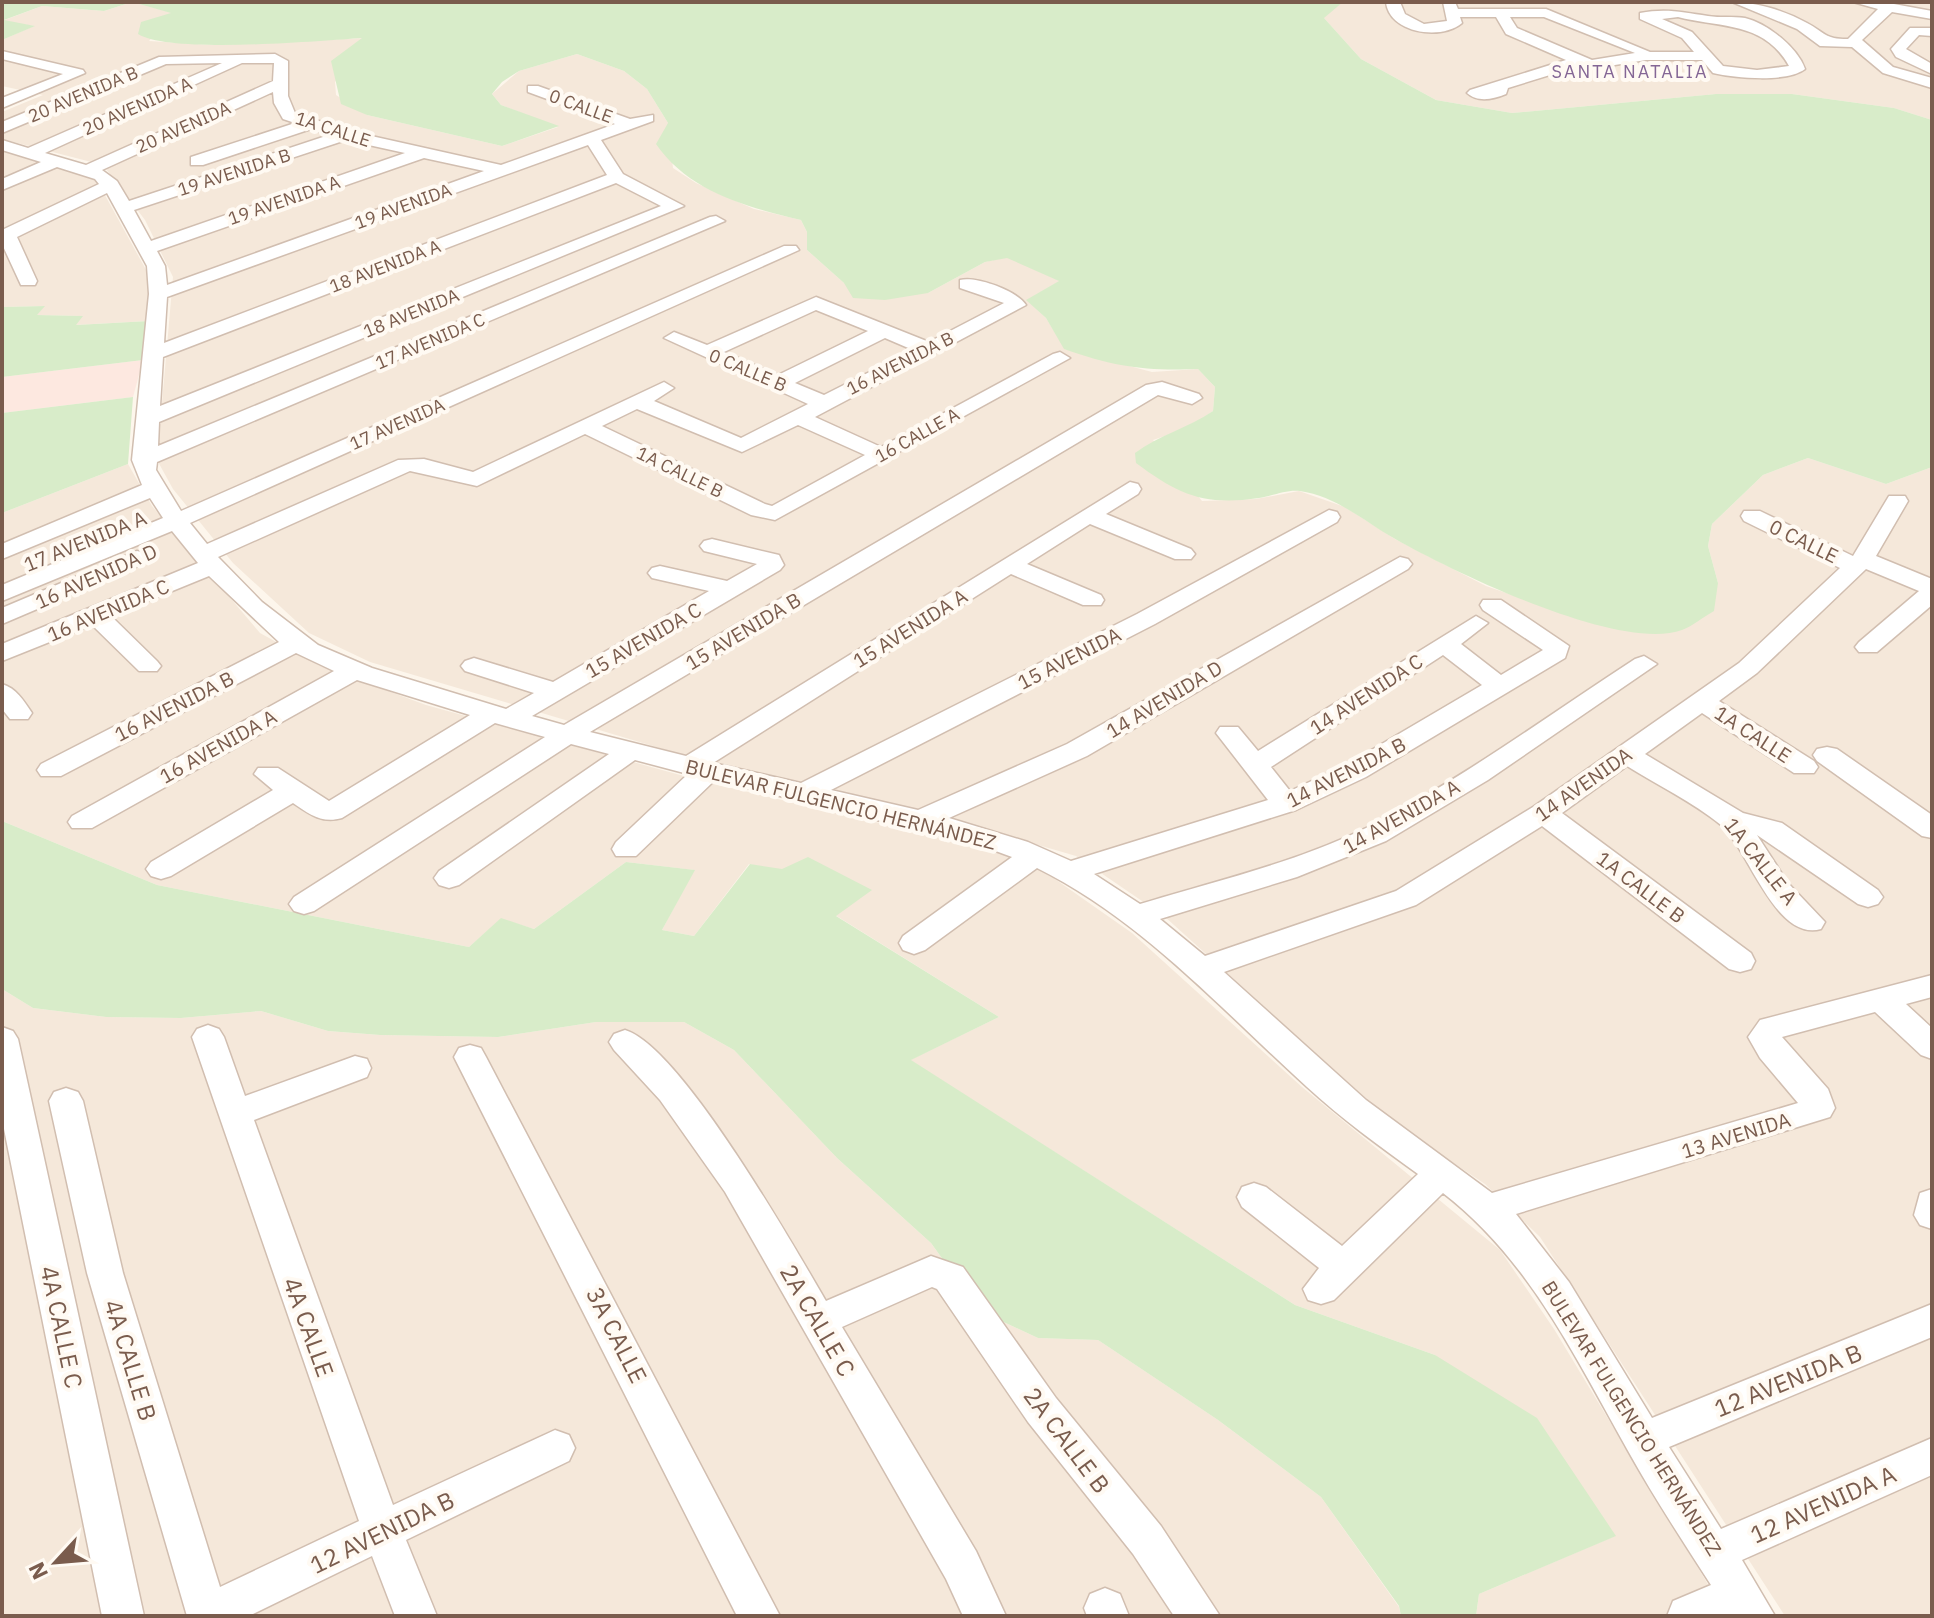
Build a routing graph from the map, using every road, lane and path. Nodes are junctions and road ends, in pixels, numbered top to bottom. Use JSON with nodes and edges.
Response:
{"nodes":[{"id":1,"x":1393,"y":2,"type":"edge"},
{"id":2,"x":1659,"y":2,"type":"edge"},
{"id":3,"x":1702,"y":2,"type":"edge"},
{"id":4,"x":1737,"y":2,"type":"edge"},
{"id":5,"x":1860,"y":2,"type":"edge"},
{"id":6,"x":1889,"y":7,"type":"junction"},
{"id":7,"x":1625,"y":8,"type":"dead end"},
{"id":8,"x":1452,"y":12,"type":"edge"},
{"id":9,"x":1932,"y":15,"type":"edge"},
{"id":10,"x":1645,"y":16,"type":"junction"},
{"id":11,"x":1503,"y":18,"type":"junction"},
{"id":12,"x":1932,"y":32,"type":"edge"},
{"id":13,"x":1856,"y":43,"type":"junction"},
{"id":14,"x":2,"y":55,"type":"edge"},
{"id":15,"x":1646,"y":56,"type":"junction"},
{"id":16,"x":1707,"y":56,"type":"junction"},
{"id":17,"x":246,"y":58,"type":"junction"},
{"id":18,"x":1574,"y":59,"type":"junction"},
{"id":19,"x":164,"y":60,"type":"joint"},
{"id":20,"x":1932,"y":70,"type":"edge"},
{"id":21,"x":1932,"y":83,"type":"edge"},
{"id":22,"x":278,"y":84,"type":"junction"},
{"id":23,"x":1500,"y":87,"type":"dead end"},
{"id":24,"x":533,"y":89,"type":"dead end"},
{"id":25,"x":6,"y":96,"type":"edge"},
{"id":26,"x":647,"y":118,"type":"dead end"},
{"id":27,"x":309,"y":124,"type":"junction"},
{"id":28,"x":630,"y":124,"type":"junction"},
{"id":29,"x":2,"y":128,"type":"edge"},
{"id":30,"x":345,"y":135,"type":"junction"},
{"id":31,"x":592,"y":138,"type":"junction"},
{"id":32,"x":15,"y":150,"type":"edge"},
{"id":33,"x":420,"y":153,"type":"junction"},
{"id":34,"x":57,"y":161,"type":"junction"},
{"id":35,"x":197,"y":161,"type":"dead end"},
{"id":36,"x":502,"y":170,"type":"junction"},
{"id":37,"x":617,"y":177,"type":"junction"},
{"id":38,"x":2,"y":185,"type":"edge"},
{"id":39,"x":108,"y":188,"type":"junction"},
{"id":40,"x":716,"y":221,"type":"dead end"},
{"id":41,"x":4,"y":236,"type":"edge"},
{"id":42,"x":147,"y":248,"type":"junction"},
{"id":43,"x":790,"y":250,"type":"dead end"},
{"id":44,"x":28,"y":281,"type":"dead end"},
{"id":45,"x":967,"y":284,"type":"dead end"},
{"id":46,"x":158,"y":294,"type":"junction"},
{"id":47,"x":884,"y":331,"type":"junction"},
{"id":48,"x":674,"y":338,"type":"dead end"},
{"id":49,"x":926,"y":348,"type":"junction"},
{"id":50,"x":708,"y":352,"type":"junction"},
{"id":51,"x":154,"y":354,"type":"junction"},
{"id":52,"x":1060,"y":358,"type":"dead end"},
{"id":53,"x":778,"y":383,"type":"junction"},
{"id":54,"x":664,"y":388,"type":"dead end"},
{"id":55,"x":1192,"y":398,"type":"dead end"},
{"id":56,"x":638,"y":402,"type":"junction"},
{"id":57,"x":822,"y":402,"type":"junction"},
{"id":58,"x":795,"y":416,"type":"junction"},
{"id":59,"x":147,"y":419,"type":"junction"},
{"id":60,"x":587,"y":427,"type":"junction"},
{"id":61,"x":882,"y":455,"type":"junction"},
{"id":62,"x":143,"y":460,"type":"junction"},
{"id":63,"x":1130,"y":489,"type":"dead end"},
{"id":64,"x":1897,"y":501,"type":"dead end"},
{"id":65,"x":775,"y":513,"type":"joint"},
{"id":66,"x":1088,"y":515,"type":"junction"},
{"id":67,"x":1752,"y":516,"type":"dead end"},
{"id":68,"x":1329,"y":517,"type":"dead end"},
{"id":69,"x":184,"y":528,"type":"junction"},
{"id":70,"x":712,"y":546,"type":"dead end"},
{"id":71,"x":2,"y":552,"type":"edge"},
{"id":72,"x":1183,"y":554,"type":"dead end"},
{"id":73,"x":1859,"y":562,"type":"junction"},
{"id":74,"x":1400,"y":564,"type":"dead end"},
{"id":75,"x":1009,"y":565,"type":"junction"},
{"id":76,"x":660,"y":573,"type":"dead end"},
{"id":77,"x":2,"y":575,"type":"edge"},
{"id":78,"x":731,"y":589,"type":"junction"},
{"id":79,"x":1932,"y":591,"type":"edge"},
{"id":80,"x":2,"y":594,"type":"edge"},
{"id":81,"x":1092,"y":600,"type":"dead end"},
{"id":82,"x":97,"y":616,"type":"junction"},
{"id":83,"x":2,"y":617,"type":"edge"},
{"id":84,"x":296,"y":643,"type":"junction"},
{"id":85,"x":1445,"y":644,"type":"junction"},
{"id":86,"x":1556,"y":646,"type":"joint"},
{"id":87,"x":1868,"y":647,"type":"dead end"},
{"id":88,"x":2,"y":653,"type":"edge"},
{"id":89,"x":1644,"y":664,"type":"dead end"},
{"id":90,"x":148,"y":666,"type":"dead end"},
{"id":91,"x":474,"y":666,"type":"dead end"},
{"id":92,"x":355,"y":670,"type":"junction"},
{"id":93,"x":1498,"y":685,"type":"junction"},
{"id":94,"x":554,"y":691,"type":"junction"},
{"id":95,"x":1701,"y":701,"type":"junction"},
{"id":96,"x":501,"y":716,"type":"junction"},
{"id":97,"x":1229,"y":733,"type":"dead end"},
{"id":98,"x":568,"y":734,"type":"junction"},
{"id":99,"x":631,"y":751,"type":"junction"},
{"id":100,"x":1626,"y":754,"type":"junction"},
{"id":101,"x":1257,"y":764,"type":"junction"},
{"id":102,"x":698,"y":768,"type":"junction"},
{"id":103,"x":51,"y":770,"type":"dead end"},
{"id":104,"x":268,"y":774,"type":"dead end"},
{"id":105,"x":294,"y":790,"type":"junction"},
{"id":106,"x":804,"y":793,"type":"junction"},
{"id":107,"x":1286,"y":804,"type":"junction"},
{"id":108,"x":1543,"y":813,"type":"junction"},
{"id":109,"x":920,"y":820,"type":"junction"},
{"id":110,"x":1733,"y":820,"type":"junction"},
{"id":111,"x":82,"y":822,"type":"dead end"},
{"id":112,"x":1932,"y":829,"type":"edge"},
{"id":113,"x":626,"y":849,"type":"dead end"},
{"id":114,"x":1034,"y":856,"type":"junction"},
{"id":115,"x":161,"y":869,"type":"dead end"},
{"id":116,"x":1069,"y":872,"type":"junction"},
{"id":117,"x":449,"y":878,"type":"dead end"},
{"id":118,"x":1868,"y":897,"type":"dead end"},
{"id":119,"x":304,"y":904,"type":"dead end"},
{"id":120,"x":1134,"y":916,"type":"junction"},
{"id":121,"x":1810,"y":922,"type":"dead end"},
{"id":122,"x":914,"y":943,"type":"dead end"},
{"id":123,"x":1740,"y":961,"type":"dead end"},
{"id":124,"x":1201,"y":969,"type":"junction"},
{"id":125,"x":1932,"y":986,"type":"edge"},
{"id":126,"x":1880,"y":999,"type":"junction"},
{"id":127,"x":208,"y":1037,"type":"dead end"},
{"id":128,"x":625,"y":1042,"type":"dead end"},
{"id":129,"x":1932,"y":1047,"type":"edge"},
{"id":130,"x":3,"y":1049,"type":"edge"},
{"id":131,"x":470,"y":1057,"type":"dead end"},
{"id":132,"x":355,"y":1068,"type":"dead end"},
{"id":133,"x":66,"y":1101,"type":"dead end"},
{"id":134,"x":233,"y":1114,"type":"junction"},
{"id":135,"x":1441,"y":1173,"type":"junction"},
{"id":136,"x":1254,"y":1197,"type":"dead end"},
{"id":137,"x":1932,"y":1203,"type":"edge"},
{"id":138,"x":1487,"y":1209,"type":"junction"},
{"id":139,"x":1932,"y":1215,"type":"edge"},
{"id":140,"x":1932,"y":1320,"type":"edge"},
{"id":141,"x":818,"y":1321,"type":"junction"},
{"id":142,"x":1643,"y":1440,"type":"junction"},
{"id":143,"x":555,"y":1448,"type":"dead end"},
{"id":144,"x":1932,"y":1456,"type":"edge"},
{"id":145,"x":383,"y":1533,"type":"junction"},
{"id":146,"x":1714,"y":1552,"type":"junction"},
{"id":147,"x":1747,"y":1604,"type":"edge"},
{"id":148,"x":208,"y":1615,"type":"edge"},
{"id":149,"x":123,"y":1616,"type":"edge"},
{"id":150,"x":416,"y":1616,"type":"edge"},
{"id":151,"x":759,"y":1616,"type":"edge"},
{"id":152,"x":985,"y":1616,"type":"edge"},
{"id":153,"x":1199,"y":1616,"type":"edge"},
{"id":154,"x":1688,"y":1616,"type":"edge"}],
"edges":[{"from":1,"to":8,"type":"street"},
{"from":2,"to":3,"type":"street"},
{"from":4,"to":13,"type":"street"},
{"from":5,"to":6,"type":"street"},
{"from":6,"to":9,"type":"street"},
{"from":6,"to":13,"type":"street"},
{"from":7,"to":10,"type":"street"},
{"from":8,"to":11,"type":"street"},
{"from":10,"to":16,"type":"street"},
{"from":10,"to":16,"type":"street"},
{"from":11,"to":15,"type":"street"},
{"from":11,"to":18,"type":"street"},
{"from":12,"to":20,"type":"street"},
{"from":13,"to":21,"type":"street"},
{"from":14,"to":25,"type":"street"},
{"from":15,"to":16,"type":"street"},
{"from":15,"to":18,"type":"street"},
{"from":17,"to":19,"type":"street","name":"1A CALLE"},
{"from":17,"to":22,"type":"street","name":"1A CALLE"},
{"from":17,"to":32,"type":"street","name":"20 AVENIDA A"},
{"from":18,"to":23,"type":"street"},
{"from":19,"to":29,"type":"street","name":"20 AVENIDA B"},
{"from":22,"to":27,"type":"street","name":"1A CALLE"},
{"from":22,"to":39,"type":"street","name":"20 AVENIDA"},
{"from":24,"to":28,"type":"street","name":"0 CALLE"},
{"from":26,"to":28,"type":"street","name":"19 AVENIDA"},
{"from":27,"to":30,"type":"street","name":"1A CALLE"},
{"from":27,"to":35,"type":"street"},
{"from":28,"to":31,"type":"street","name":"19 AVENIDA"},
{"from":30,"to":33,"type":"street","name":"1A CALLE"},
{"from":30,"to":39,"type":"street","name":"19 AVENIDA B"},
{"from":31,"to":36,"type":"street","name":"19 AVENIDA"},
{"from":31,"to":37,"type":"street"},
{"from":32,"to":34,"type":"street"},
{"from":33,"to":36,"type":"street","name":"1A CALLE"},
{"from":33,"to":42,"type":"street","name":"19 AVENIDA A"},
{"from":34,"to":38,"type":"street"},
{"from":34,"to":39,"type":"street"},
{"from":36,"to":46,"type":"street","name":"19 AVENIDA"},
{"from":37,"to":51,"type":"street","name":"18 AVENIDA A"},
{"from":37,"to":59,"type":"street","name":"18 AVENIDA"},
{"from":39,"to":41,"type":"street"},
{"from":39,"to":42,"type":"street","name":"BULEVAR FULGENCIO HERNÁNDEZ"},
{"from":40,"to":62,"type":"street","name":"17 AVENIDA C"},
{"from":41,"to":44,"type":"street"},
{"from":42,"to":46,"type":"street","name":"BULEVAR FULGENCIO HERNÁNDEZ"},
{"from":43,"to":69,"type":"street","name":"17 AVENIDA"},
{"from":45,"to":49,"type":"street","name":"16 AVENIDA B"},
{"from":46,"to":51,"type":"street","name":"BULEVAR FULGENCIO HERNÁNDEZ"},
{"from":47,"to":49,"type":"street"},
{"from":47,"to":50,"type":"street"},
{"from":47,"to":53,"type":"street"},
{"from":48,"to":50,"type":"street","name":"0 CALLE B"},
{"from":49,"to":57,"type":"street","name":"16 AVENIDA B"},
{"from":50,"to":53,"type":"street","name":"0 CALLE B"},
{"from":51,"to":59,"type":"street","name":"BULEVAR FULGENCIO HERNÁNDEZ"},
{"from":52,"to":61,"type":"street","name":"16 CALLE A"},
{"from":53,"to":57,"type":"street","name":"0 CALLE B"},
{"from":54,"to":56,"type":"street"},
{"from":55,"to":98,"type":"street","name":"15 AVENIDA B"},
{"from":56,"to":58,"type":"street","name":"16 AVENIDA B"},
{"from":56,"to":60,"type":"street"},
{"from":57,"to":58,"type":"street","name":"16 AVENIDA B"},
{"from":58,"to":61,"type":"street"},
{"from":59,"to":62,"type":"street","name":"BULEVAR FULGENCIO HERNÁNDEZ"},
{"from":60,"to":65,"type":"street","name":"1A CALLE B"},
{"from":60,"to":69,"type":"street"},
{"from":61,"to":65,"type":"street","name":"16 CALLE A"},
{"from":62,"to":69,"type":"street","name":"BULEVAR FULGENCIO HERNÁNDEZ"},
{"from":63,"to":66,"type":"street","name":"15 AVENIDA A"},
{"from":64,"to":73,"type":"street","name":"14 AVENIDA"},
{"from":66,"to":72,"type":"street"},
{"from":66,"to":75,"type":"street","name":"15 AVENIDA A"},
{"from":67,"to":73,"type":"street","name":"0 CALLE"},
{"from":68,"to":106,"type":"street","name":"15 AVENIDA"},
{"from":69,"to":71,"type":"street"},
{"from":69,"to":77,"type":"street","name":"17 AVENIDA A"},
{"from":69,"to":80,"type":"street","name":"17 AVENIDA"},
{"from":69,"to":82,"type":"street","name":"16 AVENIDA C"},
{"from":69,"to":83,"type":"street","name":"16 AVENIDA D"},
{"from":69,"to":84,"type":"street","name":"BULEVAR FULGENCIO HERNÁNDEZ"},
{"from":70,"to":78,"type":"street","name":"15 AVENIDA C"},
{"from":73,"to":79,"type":"street","name":"0 CALLE"},
{"from":73,"to":95,"type":"street","name":"14 AVENIDA"},
{"from":74,"to":109,"type":"street","name":"14 AVENIDA D"},
{"from":75,"to":81,"type":"street"},
{"from":75,"to":102,"type":"street","name":"15 AVENIDA A"},
{"from":76,"to":78,"type":"street"},
{"from":78,"to":94,"type":"street","name":"15 AVENIDA C"},
{"from":79,"to":87,"type":"street"},
{"from":82,"to":88,"type":"street","name":"16 AVENIDA C"},
{"from":82,"to":90,"type":"street"},
{"from":84,"to":92,"type":"street","name":"BULEVAR FULGENCIO HERNÁNDEZ"},
{"from":84,"to":103,"type":"street","name":"16 AVENIDA B"},
{"from":85,"to":86,"type":"street","name":"14 AVENIDA C"},
{"from":85,"to":93,"type":"street"},
{"from":85,"to":101,"type":"street","name":"14 AVENIDA C"},
{"from":86,"to":93,"type":"street","name":"14 AVENIDA B"},
{"from":89,"to":120,"type":"street","name":"14 AVENIDA A"},
{"from":91,"to":94,"type":"street"},
{"from":92,"to":96,"type":"street","name":"BULEVAR FULGENCIO HERNÁNDEZ"},
{"from":92,"to":111,"type":"street","name":"16 AVENIDA A"},
{"from":93,"to":107,"type":"street","name":"14 AVENIDA B"},
{"from":94,"to":96,"type":"street","name":"15 AVENIDA C"},
{"from":95,"to":100,"type":"street","name":"14 AVENIDA"},
{"from":95,"to":112,"type":"street","name":"1A CALLE"},
{"from":96,"to":98,"type":"street","name":"BULEVAR FULGENCIO HERNÁNDEZ"},
{"from":96,"to":105,"type":"street","name":"15 AVENIDA C"},
{"from":97,"to":101,"type":"street"},
{"from":98,"to":99,"type":"street","name":"BULEVAR FULGENCIO HERNÁNDEZ"},
{"from":98,"to":119,"type":"street","name":"15 AVENIDA B"},
{"from":99,"to":102,"type":"street","name":"BULEVAR FULGENCIO HERNÁNDEZ"},
{"from":99,"to":117,"type":"street"},
{"from":100,"to":108,"type":"street","name":"14 AVENIDA"},
{"from":100,"to":110,"type":"street","name":"1A CALLE A"},
{"from":101,"to":107,"type":"street"},
{"from":102,"to":106,"type":"street","name":"BULEVAR FULGENCIO HERNÁNDEZ"},
{"from":102,"to":113,"type":"street"},
{"from":104,"to":105,"type":"street"},
{"from":105,"to":115,"type":"street"},
{"from":106,"to":109,"type":"street","name":"BULEVAR FULGENCIO HERNÁNDEZ"},
{"from":107,"to":116,"type":"street","name":"14 AVENIDA B"},
{"from":108,"to":123,"type":"street","name":"1A CALLE B"},
{"from":108,"to":124,"type":"street","name":"14 AVENIDA"},
{"from":109,"to":114,"type":"street","name":"BULEVAR FULGENCIO HERNÁNDEZ"},
{"from":110,"to":118,"type":"street"},
{"from":110,"to":121,"type":"street","name":"1A CALLE A"},
{"from":114,"to":116,"type":"street","name":"BULEVAR FULGENCIO HERNÁNDEZ"},
{"from":114,"to":122,"type":"street"},
{"from":116,"to":120,"type":"street","name":"BULEVAR FULGENCIO HERNÁNDEZ"},
{"from":120,"to":124,"type":"street","name":"BULEVAR FULGENCIO HERNÁNDEZ"},
{"from":124,"to":135,"type":"street","name":"BULEVAR FULGENCIO HERNÁNDEZ"},
{"from":125,"to":126,"type":"street","name":"13 AVENIDA"},
{"from":126,"to":129,"type":"street"},
{"from":126,"to":138,"type":"street","name":"13 AVENIDA"},
{"from":127,"to":134,"type":"street","name":"4A CALLE"},
{"from":128,"to":141,"type":"street","name":"2A CALLE C"},
{"from":130,"to":149,"type":"street","name":"4A CALLE C"},
{"from":131,"to":151,"type":"street","name":"3A CALLE"},
{"from":132,"to":134,"type":"street"},
{"from":133,"to":148,"type":"street","name":"4A CALLE B"},
{"from":134,"to":145,"type":"street","name":"4A CALLE"},
{"from":135,"to":136,"type":"street"},
{"from":135,"to":138,"type":"street","name":"BULEVAR FULGENCIO HERNÁNDEZ"},
{"from":137,"to":139,"type":"street"},
{"from":138,"to":142,"type":"street","name":"BULEVAR FULGENCIO HERNÁNDEZ"},
{"from":140,"to":142,"type":"street","name":"12 AVENIDA B"},
{"from":141,"to":152,"type":"street","name":"2A CALLE C"},
{"from":141,"to":153,"type":"street","name":"2A CALLE B"},
{"from":142,"to":146,"type":"street","name":"BULEVAR FULGENCIO HERNÁNDEZ"},
{"from":143,"to":145,"type":"street","name":"12 AVENIDA B"},
{"from":144,"to":146,"type":"street","name":"12 AVENIDA A"},
{"from":145,"to":148,"type":"street","name":"12 AVENIDA B"},
{"from":145,"to":150,"type":"street","name":"4A CALLE"},
{"from":146,"to":147,"type":"street","name":"BULEVAR FULGENCIO HERNÁNDEZ"},
{"from":147,"to":154,"type":"street"}]}
